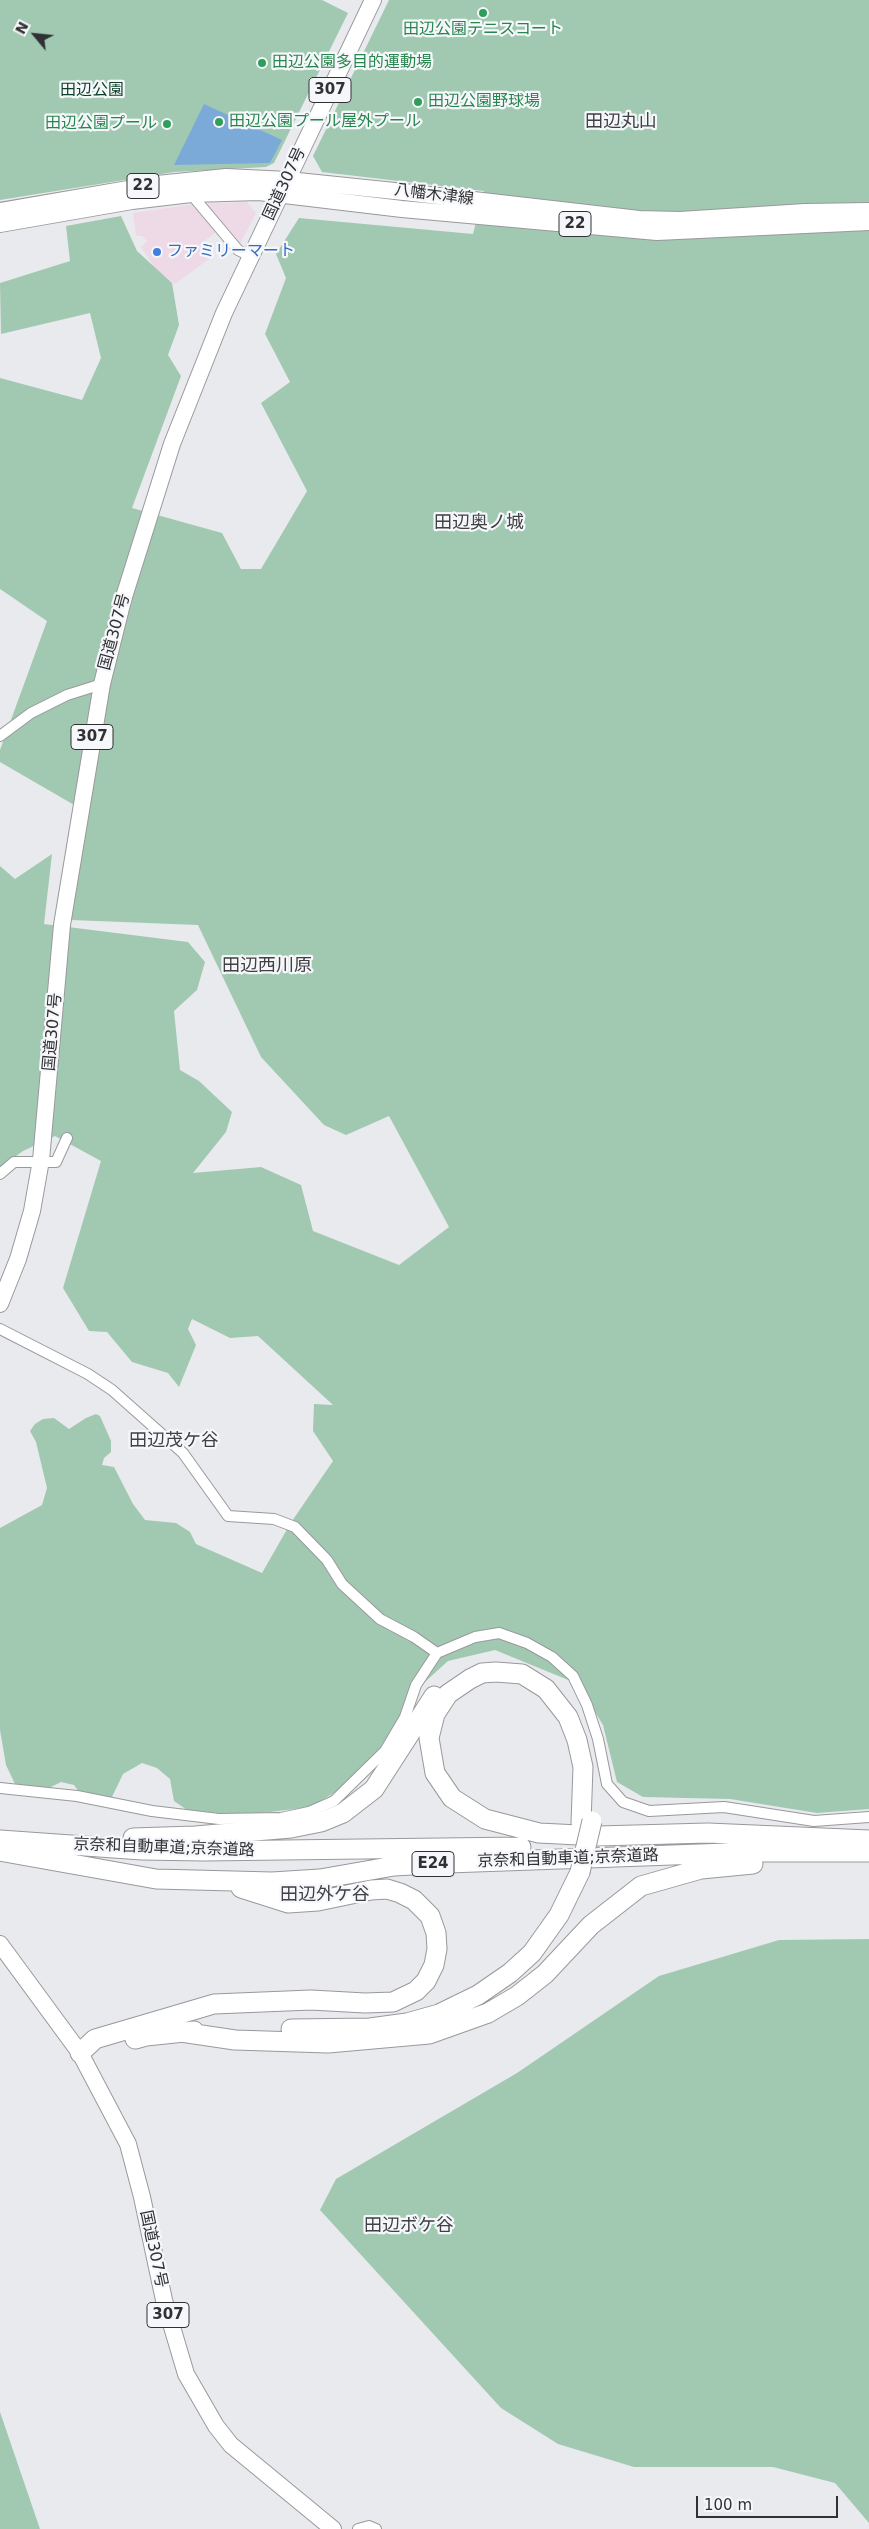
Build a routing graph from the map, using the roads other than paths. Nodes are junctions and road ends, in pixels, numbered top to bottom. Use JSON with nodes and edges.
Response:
{"nodes":[{"id":1,"x":373,"y":0,"type":"edge"},
{"id":2,"x":284,"y":187,"type":"junction"},
{"id":3,"x":191,"y":194,"type":"junction"},
{"id":4,"x":0,"y":211,"type":"edge"},
{"id":5,"x":869,"y":211,"type":"edge"},
{"id":6,"x":869,"y":222,"type":"edge"},
{"id":7,"x":0,"y":224,"type":"edge"},
{"id":8,"x":250,"y":256,"type":"junction"},
{"id":9,"x":102,"y":684,"type":"junction"},
{"id":10,"x":0,"y":736,"type":"edge"},
{"id":11,"x":67,"y":1138,"type":"dead end"},
{"id":12,"x":41,"y":1164,"type":"junction"},
{"id":13,"x":0,"y":1174,"type":"edge"},
{"id":14,"x":0,"y":1304,"type":"edge"},
{"id":15,"x":0,"y":1328,"type":"edge"},
{"id":16,"x":437,"y":1654,"type":"junction"},
{"id":17,"x":0,"y":1788,"type":"edge"},
{"id":18,"x":869,"y":1817,"type":"edge"},
{"id":19,"x":587,"y":1822,"type":"junction"},
{"id":20,"x":0,"y":1839,"type":"edge"},
{"id":21,"x":869,"y":1840,"type":"edge"},
{"id":22,"x":0,"y":1851,"type":"edge"},
{"id":23,"x":869,"y":1853,"type":"edge"},
{"id":24,"x":221,"y":1881,"type":"junction"},
{"id":25,"x":0,"y":1944,"type":"edge"},
{"id":26,"x":175,"y":2025,"type":"junction"},
{"id":27,"x":80,"y":2053,"type":"junction"},
{"id":28,"x":333,"y":2529,"type":"edge"},
{"id":29,"x":358,"y":2529,"type":"edge"},
{"id":30,"x":376,"y":2529,"type":"edge"}],
"edges":[{"from":1,"to":2,"type":"main road","name":"国道307号","number":"307"},
{"from":2,"to":3,"type":"main road","name":"八幡木津線","number":"22"},
{"from":2,"to":4,"type":"main road","name":"八幡木津線","number":"22"},
{"from":2,"to":5,"type":"main road","name":"八幡木津線","number":"22"},
{"from":2,"to":6,"type":"main road","name":"八幡木津線","number":"22"},
{"from":2,"to":8,"type":"main road","name":"国道307号","number":"307"},
{"from":3,"to":7,"type":"main road","name":"八幡木津線","number":"22"},
{"from":3,"to":8,"type":"street"},
{"from":8,"to":9,"type":"main road","name":"国道307号","number":"307"},
{"from":9,"to":10,"type":"street"},
{"from":9,"to":12,"type":"main road","name":"国道307号","number":"307"},
{"from":11,"to":12,"type":"street"},
{"from":12,"to":13,"type":"street"},
{"from":12,"to":14,"type":"main road","name":"国道307号","number":"307"},
{"from":15,"to":16,"type":"street"},
{"from":16,"to":17,"type":"street"},
{"from":16,"to":18,"type":"street"},
{"from":19,"to":20,"type":"highway"},
{"from":19,"to":21,"type":"highway"},
{"from":19,"to":26,"type":"highway"},
{"from":20,"to":21,"type":"highway","name":"京奈和自動車道;京奈道路","number":"E24"},
{"from":22,"to":24,"type":"highway","name":"京奈和自動車道;京奈道路","number":"E24"},
{"from":23,"to":24,"type":"highway","name":"京奈和自動車道;京奈道路","number":"E24"},
{"from":23,"to":26,"type":"highway"},
{"from":24,"to":26,"type":"highway"},
{"from":25,"to":27,"type":"main road","name":"国道307号","number":"307"},
{"from":26,"to":27,"type":"highway"},
{"from":27,"to":28,"type":"main road","name":"国道307号","number":"307"},
{"from":29,"to":30,"type":"street"}]}
